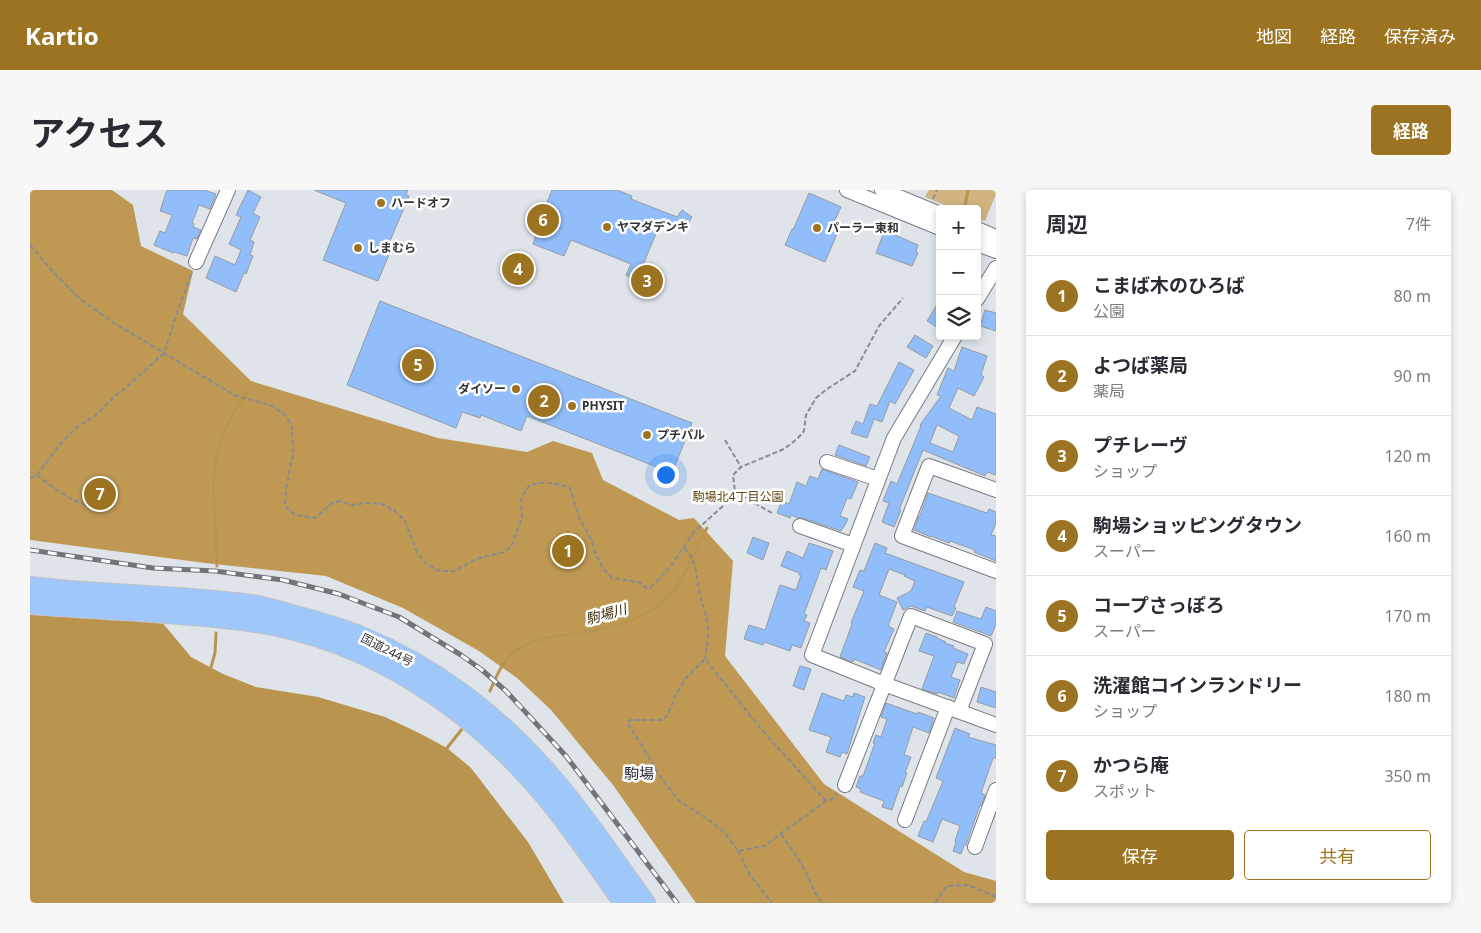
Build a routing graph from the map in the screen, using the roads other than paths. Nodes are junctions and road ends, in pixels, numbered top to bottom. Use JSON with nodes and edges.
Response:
{"nodes":[{"id":1,"x":228,"y":190,"type":"edge"},
{"id":2,"x":847,"y":190,"type":"edge"},
{"id":3,"x":882,"y":190,"type":"edge"},
{"id":4,"x":862,"y":193,"type":"edge"},
{"id":5,"x":936,"y":212,"type":"edge"},
{"id":6,"x":936,"y":226,"type":"edge"},
{"id":7,"x":981,"y":231,"type":"edge"},
{"id":8,"x":996,"y":237,"type":"edge"},
{"id":9,"x":981,"y":246,"type":"edge"},
{"id":10,"x":996,"y":252,"type":"edge"},
{"id":11,"x":196,"y":262,"type":"road end"},
{"id":12,"x":996,"y":268,"type":"edge"},
{"id":13,"x":979,"y":295,"type":"edge"},
{"id":14,"x":953,"y":340,"type":"edge"},
{"id":15,"x":827,"y":462,"type":"dead end"},
{"id":16,"x":878,"y":480,"type":"junction"},
{"id":17,"x":996,"y":490,"type":"edge"},
{"id":18,"x":800,"y":526,"type":"dead end"},
{"id":19,"x":853,"y":544,"type":"junction"},
{"id":20,"x":996,"y":571,"type":"edge"},
{"id":21,"x":30,"y":587,"type":"edge"},
{"id":22,"x":30,"y":604,"type":"edge"},
{"id":23,"x":884,"y":684,"type":"junction"},
{"id":24,"x":953,"y":709,"type":"junction"},
{"id":25,"x":996,"y":725,"type":"edge"},
{"id":26,"x":845,"y":785,"type":"road end"},
{"id":27,"x":996,"y":790,"type":"edge"},
{"id":28,"x":905,"y":820,"type":"dead end"},
{"id":29,"x":975,"y":847,"type":"dead end"},
{"id":30,"x":624,"y":903,"type":"edge"},
{"id":31,"x":645,"y":903,"type":"edge"}],
"edges":[{"from":1,"to":11,"type":"street"},
{"from":2,"to":4,"type":"street"},
{"from":3,"to":5,"type":"street"},
{"from":4,"to":6,"type":"street"},
{"from":7,"to":8,"type":"street"},
{"from":9,"to":10,"type":"street"},
{"from":12,"to":13,"type":"street"},
{"from":14,"to":16,"type":"street"},
{"from":15,"to":16,"type":"street"},
{"from":16,"to":19,"type":"street"},
{"from":17,"to":20,"type":"street"},
{"from":18,"to":19,"type":"street"},
{"from":19,"to":23,"type":"street"},
{"from":21,"to":31,"type":"highway","name":"国道244号"},
{"from":22,"to":30,"type":"highway","name":"国道244号"},
{"from":23,"to":24,"type":"street"},
{"from":23,"to":24,"type":"street"},
{"from":23,"to":26,"type":"street"},
{"from":24,"to":25,"type":"street"},
{"from":24,"to":28,"type":"street"},
{"from":27,"to":29,"type":"street"}]}
